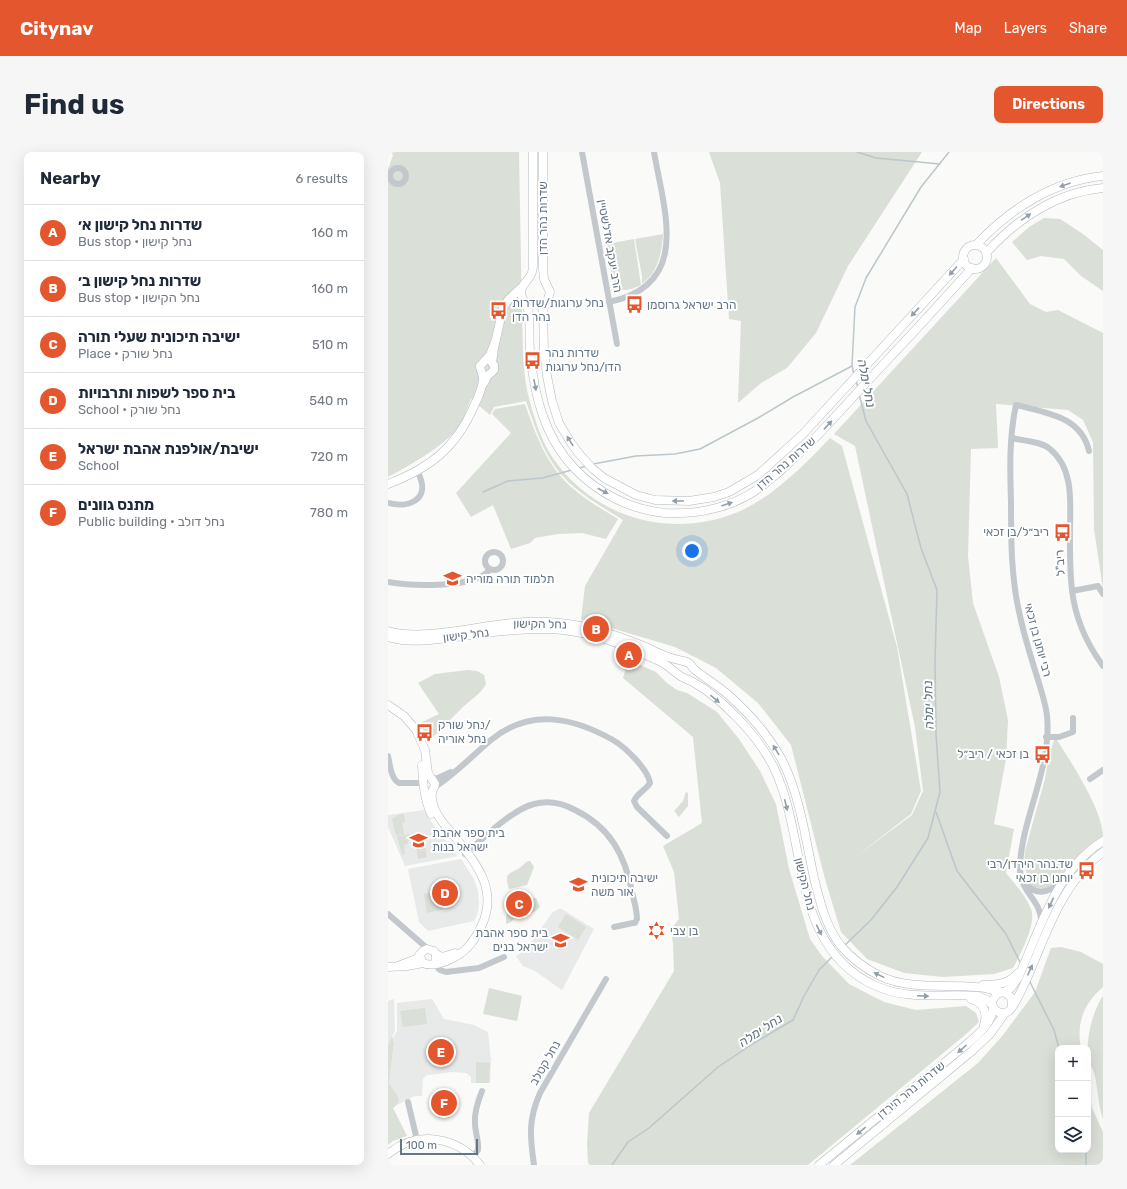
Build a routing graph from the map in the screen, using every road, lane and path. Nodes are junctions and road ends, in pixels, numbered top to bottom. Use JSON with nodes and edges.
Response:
{"nodes":[{"id":1,"x":533,"y":152,"type":"edge"},
{"id":2,"x":543,"y":152,"type":"edge"},
{"id":3,"x":582,"y":152,"type":"edge"},
{"id":4,"x":654,"y":152,"type":"edge"},
{"id":5,"x":1103,"y":176,"type":"edge"},
{"id":6,"x":1103,"y":188,"type":"edge"},
{"id":7,"x":976,"y":244,"type":"junction"},
{"id":8,"x":987,"y":252,"type":"junction"},
{"id":9,"x":964,"y":259,"type":"junction"},
{"id":10,"x":972,"y":268,"type":"junction"},
{"id":11,"x":529,"y":279,"type":"junction"},
{"id":12,"x":546,"y":283,"type":"junction"},
{"id":13,"x":522,"y":287,"type":"junction"},
{"id":14,"x":547,"y":302,"type":"junction"},
{"id":15,"x":609,"y":302,"type":"junction"},
{"id":16,"x":525,"y":303,"type":"junction"},
{"id":17,"x":502,"y":312,"type":"junction"},
{"id":18,"x":617,"y":344,"type":"dead end"},
{"id":19,"x":488,"y":362,"type":"junction"},
{"id":20,"x":485,"y":374,"type":"junction"},
{"id":21,"x":1012,"y":438,"type":"junction"},
{"id":22,"x":1089,"y":451,"type":"dead end"},
{"id":23,"x":417,"y":471,"type":"junction"},
{"id":24,"x":388,"y":484,"type":"edge"},
{"id":25,"x":388,"y":503,"type":"edge"},
{"id":26,"x":490,"y":569,"type":"dead end"},
{"id":27,"x":388,"y":582,"type":"edge"},
{"id":28,"x":1072,"y":591,"type":"junction"},
{"id":29,"x":1103,"y":594,"type":"edge"},
{"id":30,"x":388,"y":631,"type":"edge"},
{"id":31,"x":388,"y":638,"type":"edge"},
{"id":32,"x":689,"y":665,"type":"junction"},
{"id":33,"x":1103,"y":666,"type":"edge"},
{"id":34,"x":680,"y":676,"type":"junction"},
{"id":35,"x":388,"y":705,"type":"edge"},
{"id":36,"x":1072,"y":718,"type":"dead end"},
{"id":37,"x":1046,"y":737,"type":"junction"},
{"id":38,"x":388,"y":756,"type":"edge"},
{"id":39,"x":1103,"y":770,"type":"edge"},
{"id":40,"x":1090,"y":779,"type":"dead end"},
{"id":41,"x":429,"y":784,"type":"junction"},
{"id":42,"x":667,"y":836,"type":"dead end"},
{"id":43,"x":1103,"y":841,"type":"edge"},
{"id":44,"x":1103,"y":852,"type":"edge"},
{"id":45,"x":466,"y":853,"type":"junction"},
{"id":46,"x":1020,"y":866,"type":"junction"},
{"id":47,"x":1062,"y":882,"type":"junction"},
{"id":48,"x":388,"y":914,"type":"edge"},
{"id":49,"x":1041,"y":926,"type":"junction"},
{"id":50,"x":614,"y":927,"type":"dead end"},
{"id":51,"x":423,"y":952,"type":"junction"},
{"id":52,"x":436,"y":954,"type":"junction"},
{"id":53,"x":504,"y":957,"type":"dead end"},
{"id":54,"x":423,"y":964,"type":"junction"},
{"id":55,"x":434,"y":964,"type":"junction"},
{"id":56,"x":398,"y":966,"type":"junction"},
{"id":57,"x":388,"y":967,"type":"edge"},
{"id":58,"x":1022,"y":968,"type":"junction"},
{"id":59,"x":606,"y":979,"type":"dead end"},
{"id":60,"x":959,"y":986,"type":"junction"},
{"id":61,"x":1002,"y":992,"type":"junction"},
{"id":62,"x":960,"y":996,"type":"junction"},
{"id":63,"x":1012,"y":1005,"type":"junction"},
{"id":64,"x":993,"y":1006,"type":"junction"},
{"id":65,"x":1005,"y":1013,"type":"junction"},
{"id":66,"x":981,"y":1030,"type":"junction"},
{"id":67,"x":482,"y":1091,"type":"dead end"},
{"id":68,"x":408,"y":1102,"type":"dead end"},
{"id":69,"x":417,"y":1140,"type":"junction"},
{"id":70,"x":388,"y":1154,"type":"edge"},
{"id":71,"x":473,"y":1157,"type":"junction"},
{"id":72,"x":480,"y":1165,"type":"edge"},
{"id":73,"x":534,"y":1165,"type":"edge"},
{"id":74,"x":819,"y":1165,"type":"edge"},
{"id":75,"x":834,"y":1165,"type":"edge"}],
"edges":[{"from":1,"to":11,"type":"main road","name":"שדרות נהר הדן"},
{"from":2,"to":12,"type":"main road","name":"שדרות נהר הדן"},
{"from":3,"to":15,"type":"street","name":"הרב יעקב אדלשטיין"},
{"from":4,"to":15,"type":"street"},
{"from":5,"to":7,"type":"main road","name":"שדרות נהר הדן","one_way":true},
{"from":8,"to":6,"type":"main road","name":"שדרות נהר הדן","one_way":true},
{"from":7,"to":8,"type":"main road"},
{"from":7,"to":9,"type":"main road","name":"שדרות נהר הדן"},
{"from":8,"to":10,"type":"main road","name":"שדרות נהר הדן"},
{"from":9,"to":10,"type":"main road"},
{"from":9,"to":14,"type":"main road","name":"שדרות נהר הדן","one_way":true},
{"from":16,"to":10,"type":"main road","name":"שדרות נהר הדן","one_way":true},
{"from":11,"to":12,"type":"main road"},
{"from":11,"to":13,"type":"main road","name":"שדרות נהר הדן"},
{"from":12,"to":14,"type":"main road","name":"שדרות נהר הדן"},
{"from":13,"to":16,"type":"main road","name":"שדרות נהר הדן"},
{"from":13,"to":17,"type":"main road"},
{"from":14,"to":16,"type":"main road"},
{"from":15,"to":18,"type":"street","name":"הרב יעקב אדלשטיין"},
{"from":16,"to":17,"type":"main road"},
{"from":17,"to":19,"type":"main road"},
{"from":19,"to":20,"type":"main road"},
{"from":19,"to":20,"type":"main road"},
{"from":20,"to":23,"type":"main road"},
{"from":21,"to":22,"type":"street","name":"רבי יוחנן בן זכאי"},
{"from":21,"to":28,"type":"street","name":"ריב\"ל"},
{"from":21,"to":37,"type":"street","name":"רבי יוחנן בן זכאי"},
{"from":23,"to":24,"type":"main road"},
{"from":23,"to":25,"type":"street"},
{"from":26,"to":27,"type":"street"},
{"from":28,"to":29,"type":"street"},
{"from":28,"to":33,"type":"street","name":"ריב\"ל"},
{"from":30,"to":32,"type":"main road","name":"נחל הקישון"},
{"from":31,"to":34,"type":"main road","name":"נחל קישון"},
{"from":32,"to":34,"type":"main road"},
{"from":32,"to":34,"type":"main road"},
{"from":60,"to":32,"type":"main road","name":"נחל הקישון","one_way":true},
{"from":34,"to":62,"type":"main road","name":"נחל הקישון","one_way":true},
{"from":35,"to":41,"type":"main road"},
{"from":36,"to":37,"type":"street"},
{"from":37,"to":46,"type":"street","name":"רבי יוחנן בן זכאי"},
{"from":38,"to":41,"type":"street"},
{"from":39,"to":40,"type":"street"},
{"from":41,"to":42,"type":"street"},
{"from":41,"to":45,"type":"main road"},
{"from":43,"to":47,"type":"main road"},
{"from":63,"to":44,"type":"main road","one_way":true},
{"from":45,"to":50,"type":"street"},
{"from":45,"to":52,"type":"main road"},
{"from":45,"to":55,"type":"main road"},
{"from":46,"to":47,"type":"street","name":"רבי יוחנן בן זכאי"},
{"from":46,"to":49,"type":"street","name":"רבי יוחנן בן זכאי"},
{"from":47,"to":49,"type":"main road","one_way":true},
{"from":48,"to":51,"type":"street"},
{"from":49,"to":58,"type":"main road"},
{"from":51,"to":52,"type":"main road"},
{"from":51,"to":54,"type":"main road"},
{"from":51,"to":56,"type":"main road"},
{"from":52,"to":55,"type":"main road"},
{"from":53,"to":55,"type":"street"},
{"from":54,"to":55,"type":"main road"},
{"from":54,"to":56,"type":"main road"},
{"from":56,"to":57,"type":"main road"},
{"from":58,"to":60,"type":"main road"},
{"from":58,"to":61,"type":"main road"},
{"from":59,"to":73,"type":"street","name":"נחל קטלב"},
{"from":60,"to":61,"type":"main road"},
{"from":61,"to":63,"type":"main road"},
{"from":61,"to":64,"type":"main road"},
{"from":62,"to":64,"type":"main road","name":"נחל הקישון"},
{"from":62,"to":66,"type":"main road"},
{"from":63,"to":65,"type":"main road"},
{"from":64,"to":65,"type":"main road"},
{"from":64,"to":66,"type":"main road","name":"שדרות נהר הירדן"},
{"from":65,"to":75,"type":"main road","name":"שדרות נהר הירדן"},
{"from":66,"to":74,"type":"main road","name":"שדרות נהר הירדן","one_way":true},
{"from":67,"to":71,"type":"street"},
{"from":68,"to":69,"type":"street"},
{"from":69,"to":70,"type":"main road"},
{"from":69,"to":71,"type":"main road"},
{"from":71,"to":72,"type":"main road"}]}
